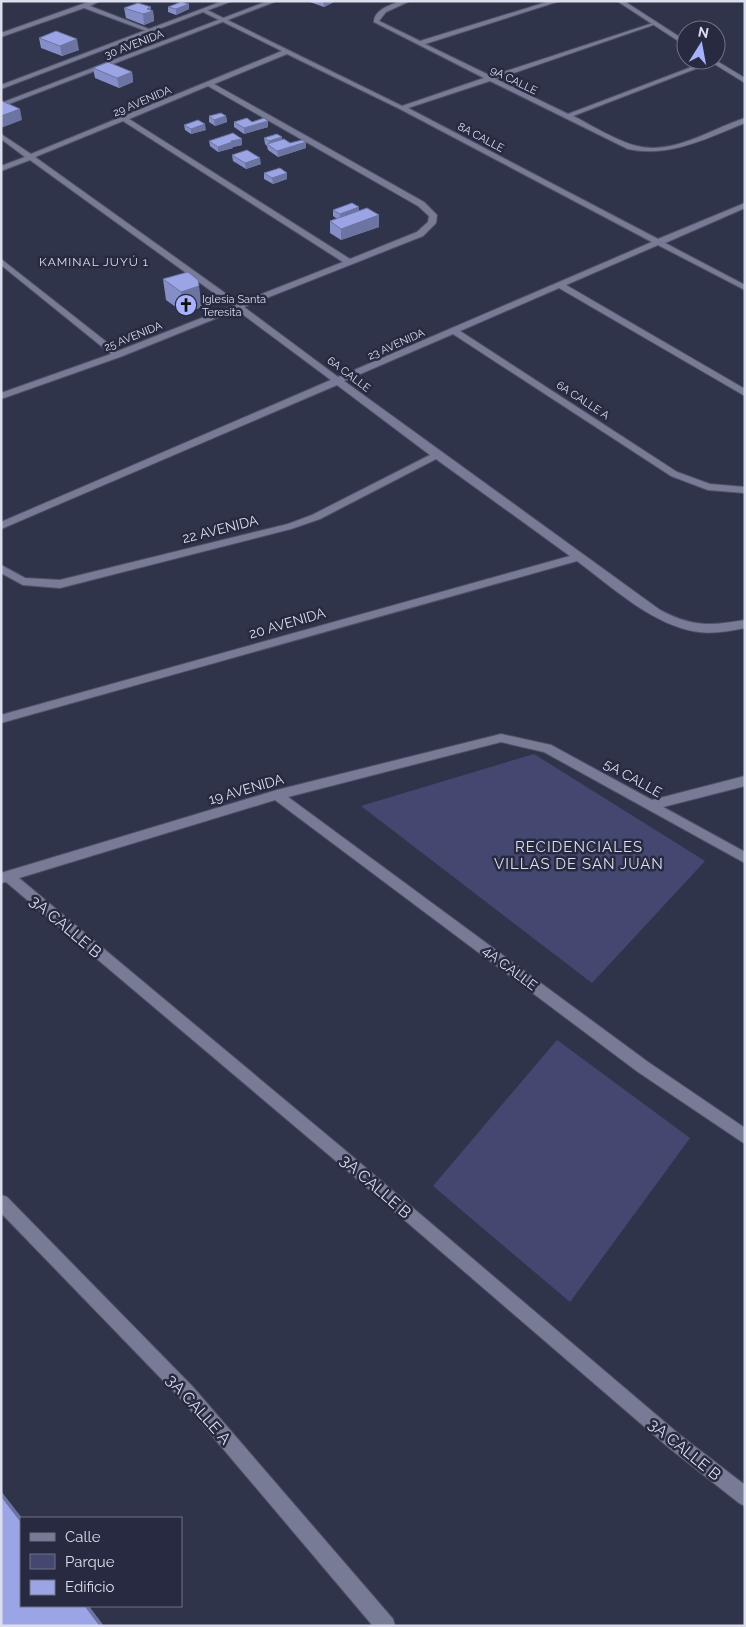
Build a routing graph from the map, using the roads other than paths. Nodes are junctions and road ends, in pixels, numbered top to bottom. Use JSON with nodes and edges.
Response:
{"nodes":[{"id":1,"x":97,"y":1,"type":"edge"},
{"id":2,"x":229,"y":1,"type":"edge"},
{"id":3,"x":274,"y":1,"type":"edge"},
{"id":4,"x":407,"y":1,"type":"edge"},
{"id":5,"x":556,"y":1,"type":"edge"},
{"id":6,"x":620,"y":1,"type":"edge"},
{"id":7,"x":85,"y":6,"type":"junction"},
{"id":8,"x":205,"y":10,"type":"junction"},
{"id":9,"x":226,"y":19,"type":"junction"},
{"id":10,"x":654,"y":23,"type":"junction"},
{"id":11,"x":151,"y":31,"type":"junction"},
{"id":12,"x":1,"y":35,"type":"edge"},
{"id":13,"x":676,"y":37,"type":"edge"},
{"id":14,"x":420,"y":43,"type":"junction"},
{"id":15,"x":289,"y":51,"type":"junction"},
{"id":16,"x":726,"y":69,"type":"edge"},
{"id":17,"x":688,"y":70,"type":"edge"},
{"id":18,"x":486,"y":78,"type":"junction"},
{"id":19,"x":745,"y":81,"type":"edge"},
{"id":20,"x":209,"y":84,"type":"junction"},
{"id":21,"x":1,"y":87,"type":"edge"},
{"id":22,"x":1,"y":105,"type":"edge"},
{"id":23,"x":402,"y":108,"type":"junction"},
{"id":24,"x":568,"y":116,"type":"junction"},
{"id":25,"x":124,"y":119,"type":"junction"},
{"id":26,"x":745,"y":120,"type":"edge"},
{"id":27,"x":1,"y":136,"type":"edge"},
{"id":28,"x":31,"y":158,"type":"junction"},
{"id":29,"x":1,"y":169,"type":"edge"},
{"id":30,"x":745,"y":205,"type":"edge"},
{"id":31,"x":657,"y":243,"type":"junction"},
{"id":32,"x":1,"y":261,"type":"edge"},
{"id":33,"x":349,"y":262,"type":"junction"},
{"id":34,"x":559,"y":285,"type":"junction"},
{"id":35,"x":745,"y":288,"type":"edge"},
{"id":36,"x":237,"y":306,"type":"junction"},
{"id":37,"x":454,"y":331,"type":"junction"},
{"id":38,"x":117,"y":355,"type":"junction"},
{"id":39,"x":340,"y":381,"type":"junction"},
{"id":40,"x":745,"y":393,"type":"edge"},
{"id":41,"x":1,"y":396,"type":"edge"},
{"id":42,"x":438,"y":455,"type":"junction"},
{"id":43,"x":745,"y":490,"type":"edge"},
{"id":44,"x":1,"y":526,"type":"edge"},
{"id":45,"x":580,"y":556,"type":"junction"},
{"id":46,"x":1,"y":568,"type":"edge"},
{"id":47,"x":745,"y":624,"type":"edge"},
{"id":48,"x":1,"y":719,"type":"edge"},
{"id":49,"x":501,"y":738,"type":"joint"},
{"id":50,"x":745,"y":782,"type":"edge"},
{"id":51,"x":277,"y":795,"type":"junction"},
{"id":52,"x":652,"y":805,"type":"junction"},
{"id":53,"x":745,"y":858,"type":"edge"},
{"id":54,"x":4,"y":877,"type":"edge"},
{"id":55,"x":745,"y":1138,"type":"edge"},
{"id":56,"x":1,"y":1202,"type":"edge"},
{"id":57,"x":745,"y":1497,"type":"edge"},
{"id":58,"x":386,"y":1626,"type":"edge"}],
"edges":[{"from":1,"to":7,"type":"street"},
{"from":2,"to":8,"type":"street","name":"30 AVENIDA"},
{"from":3,"to":9,"type":"street","name":"30 AVENIDA"},
{"from":4,"to":14,"type":"street","name":"9A CALLE"},
{"from":5,"to":14,"type":"street"},
{"from":6,"to":10,"type":"street"},
{"from":7,"to":11,"type":"street"},
{"from":7,"to":12,"type":"street"},
{"from":8,"to":9,"type":"street","name":"8A CALLE"},
{"from":8,"to":11,"type":"street","name":"30 AVENIDA"},
{"from":9,"to":15,"type":"street","name":"8A CALLE"},
{"from":9,"to":22,"type":"street","name":"30 AVENIDA"},
{"from":10,"to":13,"type":"street"},
{"from":10,"to":18,"type":"street"},
{"from":11,"to":21,"type":"street","name":"30 AVENIDA"},
{"from":14,"to":18,"type":"street","name":"9A CALLE"},
{"from":15,"to":20,"type":"street","name":"29 AVENIDA"},
{"from":15,"to":23,"type":"street","name":"8A CALLE"},
{"from":16,"to":19,"type":"street"},
{"from":17,"to":24,"type":"street"},
{"from":18,"to":23,"type":"street"},
{"from":18,"to":24,"type":"street","name":"9A CALLE"},
{"from":20,"to":25,"type":"street","name":"29 AVENIDA"},
{"from":20,"to":33,"type":"street","name":"25 AVENIDA"},
{"from":23,"to":31,"type":"street","name":"8A CALLE"},
{"from":24,"to":26,"type":"street","name":"9A CALLE"},
{"from":25,"to":28,"type":"street","name":"29 AVENIDA"},
{"from":25,"to":33,"type":"street"},
{"from":27,"to":28,"type":"street","name":"6A CALLE"},
{"from":28,"to":29,"type":"street","name":"29 AVENIDA"},
{"from":28,"to":36,"type":"street","name":"6A CALLE"},
{"from":30,"to":31,"type":"street","name":"23 AVENIDA"},
{"from":31,"to":34,"type":"street","name":"23 AVENIDA"},
{"from":31,"to":35,"type":"street","name":"8A CALLE"},
{"from":32,"to":38,"type":"street"},
{"from":33,"to":36,"type":"street","name":"25 AVENIDA"},
{"from":34,"to":37,"type":"street","name":"23 AVENIDA"},
{"from":34,"to":40,"type":"street"},
{"from":36,"to":38,"type":"street","name":"25 AVENIDA"},
{"from":36,"to":39,"type":"street","name":"6A CALLE"},
{"from":37,"to":39,"type":"street","name":"23 AVENIDA"},
{"from":37,"to":43,"type":"street","name":"6A CALLE A"},
{"from":38,"to":41,"type":"street","name":"25 AVENIDA"},
{"from":39,"to":42,"type":"street","name":"6A CALLE"},
{"from":39,"to":44,"type":"street","name":"23 AVENIDA"},
{"from":42,"to":45,"type":"street","name":"6A CALLE"},
{"from":42,"to":46,"type":"street","name":"22 AVENIDA"},
{"from":45,"to":47,"type":"street","name":"6A CALLE"},
{"from":45,"to":48,"type":"street","name":"20 AVENIDA"},
{"from":49,"to":51,"type":"street","name":"19 AVENIDA"},
{"from":49,"to":52,"type":"street","name":"5A CALLE"},
{"from":50,"to":52,"type":"street"},
{"from":51,"to":54,"type":"street","name":"19 AVENIDA"},
{"from":51,"to":55,"type":"street","name":"4A CALLE"},
{"from":52,"to":53,"type":"street","name":"5A CALLE"},
{"from":54,"to":57,"type":"street","name":"3A CALLE B"},
{"from":56,"to":58,"type":"street","name":"3A CALLE A"}]}
